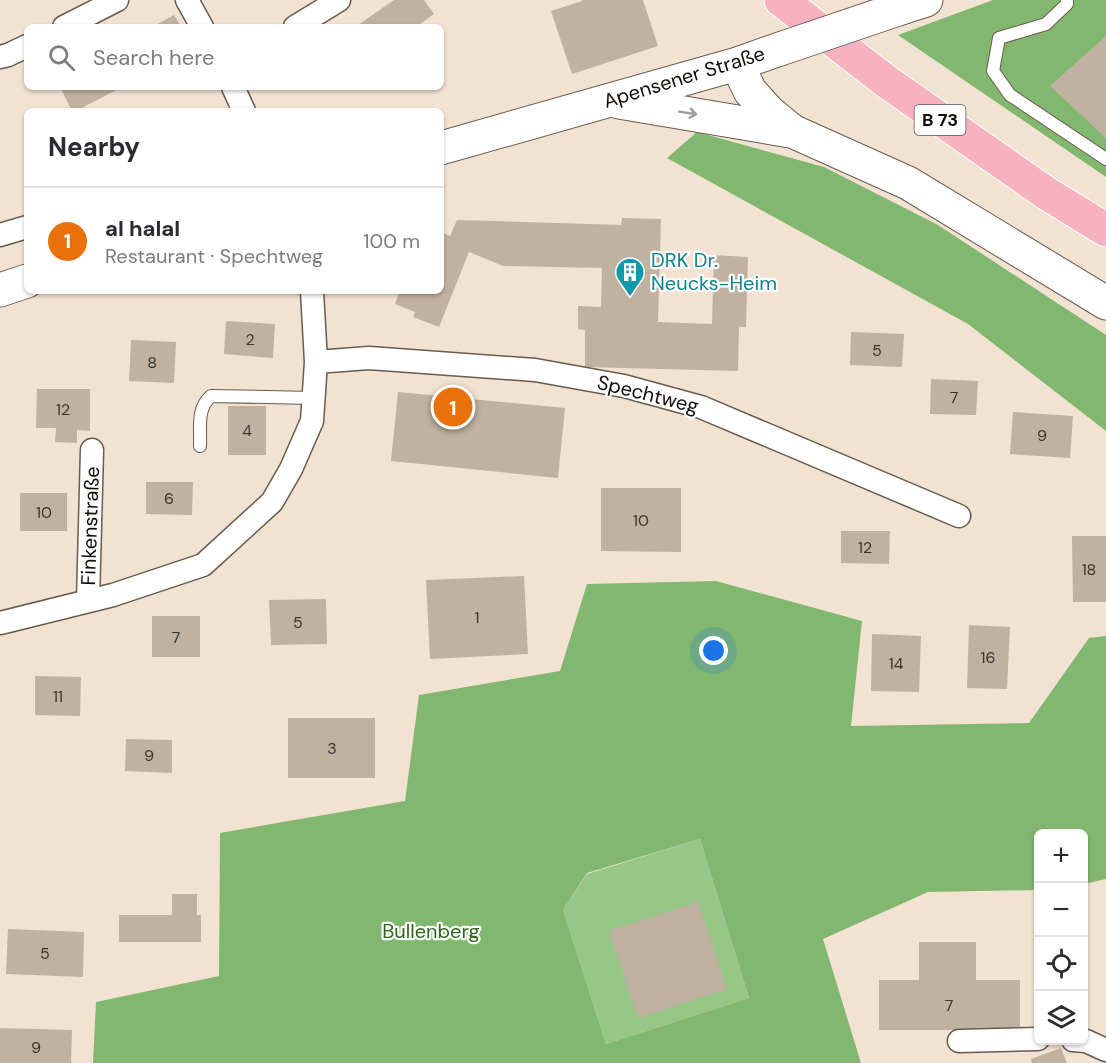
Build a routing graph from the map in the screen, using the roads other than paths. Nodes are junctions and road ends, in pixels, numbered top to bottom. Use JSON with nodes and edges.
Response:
{"nodes":[{"id":1,"x":117,"y":0,"type":"edge"},
{"id":2,"x":188,"y":0,"type":"edge"},
{"id":3,"x":339,"y":0,"type":"edge"},
{"id":4,"x":781,"y":0,"type":"edge"},
{"id":5,"x":1067,"y":0,"type":"edge"},
{"id":6,"x":913,"y":4,"type":"edge"},
{"id":7,"x":70,"y":24,"type":"edge"},
{"id":8,"x":200,"y":24,"type":"edge"},
{"id":9,"x":300,"y":24,"type":"edge"},
{"id":10,"x":737,"y":64,"type":"junction"},
{"id":11,"x":234,"y":90,"type":"edge"},
{"id":12,"x":609,"y":100,"type":"junction"},
{"id":13,"x":243,"y":108,"type":"edge"},
{"id":14,"x":792,"y":131,"type":"junction"},
{"id":15,"x":444,"y":147,"type":"edge"},
{"id":16,"x":1106,"y":159,"type":"edge"},
{"id":17,"x":24,"y":228,"type":"edge"},
{"id":18,"x":1106,"y":230,"type":"edge"},
{"id":19,"x":0,"y":236,"type":"edge"},
{"id":20,"x":24,"y":282,"type":"edge"},
{"id":21,"x":0,"y":290,"type":"edge"},
{"id":22,"x":312,"y":294,"type":"edge"},
{"id":23,"x":1106,"y":303,"type":"edge"},
{"id":24,"x":316,"y":362,"type":"junction"},
{"id":25,"x":314,"y":398,"type":"junction"},
{"id":26,"x":200,"y":446,"type":"dead end"},
{"id":27,"x":92,"y":450,"type":"dead end"},
{"id":28,"x":959,"y":516,"type":"dead end"},
{"id":29,"x":88,"y":601,"type":"junction"},
{"id":30,"x":0,"y":623,"type":"edge"},
{"id":31,"x":1034,"y":1039,"type":"edge"},
{"id":32,"x":959,"y":1041,"type":"dead end"},
{"id":33,"x":1088,"y":1042,"type":"edge"},
{"id":34,"x":1106,"y":1050,"type":"edge"}],
"edges":[{"from":1,"to":7,"type":"street"},
{"from":2,"to":8,"type":"street"},
{"from":3,"to":9,"type":"street"},
{"from":4,"to":18,"type":"main road","number":"B 73"},
{"from":5,"to":16,"type":"lane"},
{"from":6,"to":10,"type":"main road","name":"Apensener Straße","bridge":true},
{"from":10,"to":12,"type":"main road","name":"Apensener Straße"},
{"from":10,"to":14,"type":"main road"},
{"from":11,"to":13,"type":"street"},
{"from":12,"to":14,"type":"main road","one_way":true},
{"from":12,"to":15,"type":"main road","name":"Apensener Straße"},
{"from":14,"to":23,"type":"main road"},
{"from":17,"to":19,"type":"street"},
{"from":20,"to":21,"type":"main road"},
{"from":22,"to":24,"type":"street","name":"Finkenstraße"},
{"from":24,"to":25,"type":"street","name":"Finkenstraße"},
{"from":24,"to":28,"type":"street","name":"Spechtweg"},
{"from":25,"to":26,"type":"lane"},
{"from":25,"to":29,"type":"street","name":"Finkenstraße"},
{"from":27,"to":29,"type":"street","name":"Finkenstraße"},
{"from":29,"to":30,"type":"street","name":"Finkenstraße"},
{"from":31,"to":32,"type":"street"},
{"from":33,"to":34,"type":"street"}]}
